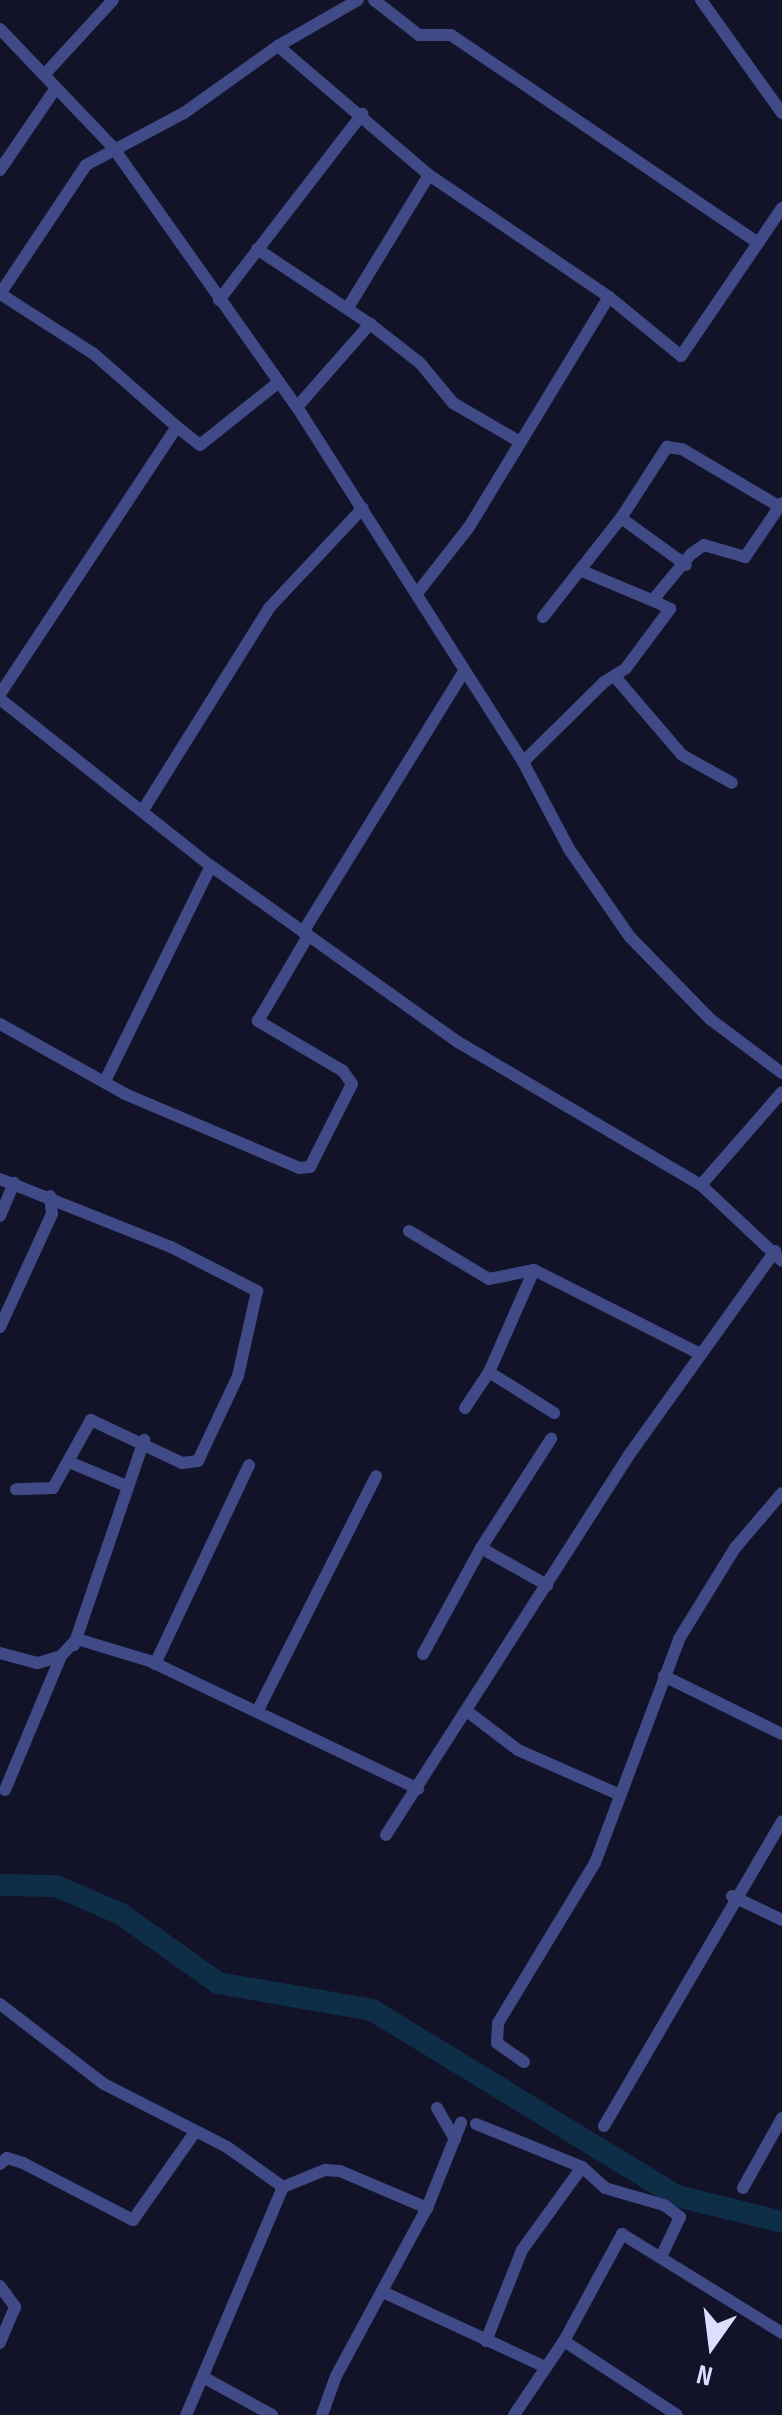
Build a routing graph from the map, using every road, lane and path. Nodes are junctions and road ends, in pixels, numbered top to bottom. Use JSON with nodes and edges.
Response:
{"nodes":[{"id":1,"x":112,"y":0,"type":"edge"},
{"id":2,"x":358,"y":0,"type":"edge"},
{"id":3,"x":374,"y":0,"type":"edge"},
{"id":4,"x":701,"y":0,"type":"edge"},
{"id":5,"x":718,"y":5,"type":"edge"},
{"id":6,"x":0,"y":29,"type":"edge"},
{"id":7,"x":278,"y":46,"type":"junction"},
{"id":8,"x":44,"y":75,"type":"junction"},
{"id":9,"x":56,"y":88,"type":"junction"},
{"id":10,"x":782,"y":113,"type":"edge"},
{"id":11,"x":362,"y":114,"type":"junction"},
{"id":12,"x":112,"y":146,"type":"junction"},
{"id":13,"x":0,"y":170,"type":"edge"},
{"id":14,"x":428,"y":175,"type":"junction"},
{"id":15,"x":782,"y":208,"type":"edge"},
{"id":16,"x":758,"y":243,"type":"junction"},
{"id":17,"x":257,"y":249,"type":"junction"},
{"id":18,"x":1,"y":294,"type":"edge"},
{"id":19,"x":609,"y":297,"type":"junction"},
{"id":20,"x":219,"y":300,"type":"junction"},
{"id":21,"x":349,"y":306,"type":"junction"},
{"id":22,"x":370,"y":324,"type":"junction"},
{"id":23,"x":279,"y":382,"type":"junction"},
{"id":24,"x":297,"y":406,"type":"junction"},
{"id":25,"x":177,"y":427,"type":"junction"},
{"id":26,"x":520,"y":442,"type":"junction"},
{"id":27,"x":781,"y":505,"type":"edge"},
{"id":28,"x":363,"y":508,"type":"junction"},
{"id":29,"x":622,"y":518,"type":"junction"},
{"id":30,"x":775,"y":523,"type":"edge"},
{"id":31,"x":686,"y":564,"type":"junction"},
{"id":32,"x":582,"y":571,"type":"junction"},
{"id":33,"x":418,"y":592,"type":"junction"},
{"id":34,"x":656,"y":602,"type":"junction"},
{"id":35,"x":543,"y":617,"type":"dead end"},
{"id":36,"x":463,"y":673,"type":"junction"},
{"id":37,"x":616,"y":678,"type":"junction"},
{"id":38,"x":0,"y":696,"type":"edge"},
{"id":39,"x":523,"y":762,"type":"junction"},
{"id":40,"x":732,"y":783,"type":"dead end"},
{"id":41,"x":143,"y":810,"type":"junction"},
{"id":42,"x":211,"y":866,"type":"junction"},
{"id":43,"x":305,"y":934,"type":"junction"},
{"id":44,"x":0,"y":1024,"type":"edge"},
{"id":45,"x":782,"y":1074,"type":"edge"},
{"id":46,"x":106,"y":1079,"type":"junction"},
{"id":47,"x":782,"y":1092,"type":"edge"},
{"id":48,"x":0,"y":1179,"type":"edge"},
{"id":49,"x":14,"y":1183,"type":"junction"},
{"id":50,"x":701,"y":1185,"type":"junction"},
{"id":51,"x":50,"y":1196,"type":"junction"},
{"id":52,"x":0,"y":1216,"type":"edge"},
{"id":53,"x":408,"y":1231,"type":"dead end"},
{"id":54,"x":778,"y":1256,"type":"edge"},
{"id":55,"x":534,"y":1270,"type":"junction"},
{"id":56,"x":0,"y":1327,"type":"edge"},
{"id":57,"x":700,"y":1354,"type":"junction"},
{"id":58,"x":489,"y":1372,"type":"junction"},
{"id":59,"x":465,"y":1408,"type":"dead end"},
{"id":60,"x":554,"y":1413,"type":"dead end"},
{"id":61,"x":551,"y":1439,"type":"dead end"},
{"id":62,"x":144,"y":1440,"type":"junction"},
{"id":63,"x":70,"y":1462,"type":"junction"},
{"id":64,"x":249,"y":1466,"type":"dead end"},
{"id":65,"x":376,"y":1476,"type":"dead end"},
{"id":66,"x":124,"y":1486,"type":"junction"},
{"id":67,"x":16,"y":1489,"type":"dead end"},
{"id":68,"x":782,"y":1492,"type":"edge"},
{"id":69,"x":481,"y":1548,"type":"junction"},
{"id":70,"x":547,"y":1586,"type":"junction"},
{"id":71,"x":74,"y":1645,"type":"junction"},
{"id":72,"x":0,"y":1653,"type":"edge"},
{"id":73,"x":424,"y":1654,"type":"dead end"},
{"id":74,"x":61,"y":1656,"type":"junction"},
{"id":75,"x":155,"y":1664,"type":"junction"},
{"id":76,"x":664,"y":1676,"type":"junction"},
{"id":77,"x":258,"y":1710,"type":"junction"},
{"id":78,"x":468,"y":1712,"type":"junction"},
{"id":79,"x":782,"y":1734,"type":"edge"},
{"id":80,"x":418,"y":1788,"type":"junction"},
{"id":81,"x":4,"y":1790,"type":"dead end"},
{"id":82,"x":620,"y":1795,"type":"junction"},
{"id":83,"x":782,"y":1820,"type":"edge"},
{"id":84,"x":386,"y":1835,"type":"dead end"},
{"id":85,"x":732,"y":1896,"type":"junction"},
{"id":86,"x":782,"y":1920,"type":"edge"},
{"id":87,"x":0,"y":2004,"type":"edge"},
{"id":88,"x":524,"y":2062,"type":"dead end"},
{"id":89,"x":436,"y":2108,"type":"dead end"},
{"id":90,"x":782,"y":2118,"type":"edge"},
{"id":91,"x":604,"y":2126,"type":"dead end"},
{"id":92,"x":193,"y":2135,"type":"junction"},
{"id":93,"x":455,"y":2138,"type":"junction"},
{"id":94,"x":0,"y":2164,"type":"edge"},
{"id":95,"x":582,"y":2167,"type":"junction"},
{"id":96,"x":283,"y":2187,"type":"junction"},
{"id":97,"x":743,"y":2188,"type":"dead end"},
{"id":98,"x":427,"y":2208,"type":"junction"},
{"id":99,"x":661,"y":2257,"type":"junction"},
{"id":100,"x":0,"y":2286,"type":"edge"},
{"id":101,"x":383,"y":2292,"type":"junction"},
{"id":102,"x":782,"y":2332,"type":"edge"},
{"id":103,"x":486,"y":2341,"type":"junction"},
{"id":104,"x":564,"y":2341,"type":"junction"},
{"id":105,"x":0,"y":2343,"type":"edge"},
{"id":106,"x":544,"y":2366,"type":"junction"},
{"id":107,"x":203,"y":2377,"type":"junction"},
{"id":108,"x":186,"y":2415,"type":"edge"},
{"id":109,"x":272,"y":2415,"type":"edge"},
{"id":110,"x":322,"y":2415,"type":"edge"},
{"id":111,"x":514,"y":2415,"type":"edge"},
{"id":112,"x":677,"y":2415,"type":"edge"}],
"edges":[{"from":1,"to":8,"type":"street"},
{"from":2,"to":7,"type":"street"},
{"from":3,"to":16,"type":"street"},
{"from":4,"to":5,"type":"street"},
{"from":5,"to":10,"type":"street"},
{"from":6,"to":8,"type":"street"},
{"from":7,"to":11,"type":"street"},
{"from":7,"to":12,"type":"street"},
{"from":8,"to":9,"type":"street"},
{"from":9,"to":12,"type":"street"},
{"from":9,"to":13,"type":"street"},
{"from":11,"to":14,"type":"street"},
{"from":11,"to":17,"type":"street"},
{"from":12,"to":18,"type":"street"},
{"from":12,"to":20,"type":"street"},
{"from":14,"to":19,"type":"street"},
{"from":14,"to":21,"type":"street"},
{"from":15,"to":16,"type":"street"},
{"from":16,"to":19,"type":"street"},
{"from":17,"to":20,"type":"street"},
{"from":17,"to":21,"type":"street"},
{"from":18,"to":25,"type":"street"},
{"from":19,"to":26,"type":"street"},
{"from":20,"to":23,"type":"street"},
{"from":21,"to":22,"type":"street"},
{"from":22,"to":24,"type":"street"},
{"from":22,"to":26,"type":"street"},
{"from":23,"to":24,"type":"street"},
{"from":23,"to":25,"type":"street"},
{"from":24,"to":28,"type":"street"},
{"from":25,"to":38,"type":"street"},
{"from":26,"to":33,"type":"street"},
{"from":27,"to":29,"type":"street"},
{"from":27,"to":30,"type":"street"},
{"from":28,"to":33,"type":"street"},
{"from":28,"to":41,"type":"street"},
{"from":29,"to":31,"type":"street"},
{"from":29,"to":32,"type":"street"},
{"from":30,"to":31,"type":"street"},
{"from":31,"to":34,"type":"street"},
{"from":32,"to":34,"type":"street"},
{"from":32,"to":35,"type":"street"},
{"from":33,"to":36,"type":"street"},
{"from":34,"to":37,"type":"street"},
{"from":36,"to":39,"type":"street"},
{"from":36,"to":43,"type":"street"},
{"from":37,"to":39,"type":"street"},
{"from":37,"to":40,"type":"street"},
{"from":38,"to":41,"type":"street"},
{"from":39,"to":45,"type":"street"},
{"from":41,"to":42,"type":"street"},
{"from":42,"to":43,"type":"street"},
{"from":42,"to":46,"type":"street"},
{"from":43,"to":46,"type":"street"},
{"from":43,"to":50,"type":"street"},
{"from":44,"to":46,"type":"street"},
{"from":47,"to":50,"type":"street"},
{"from":48,"to":49,"type":"street"},
{"from":49,"to":51,"type":"street"},
{"from":49,"to":52,"type":"street"},
{"from":50,"to":54,"type":"street"},
{"from":51,"to":56,"type":"street"},
{"from":51,"to":62,"type":"street"},
{"from":53,"to":55,"type":"street"},
{"from":54,"to":57,"type":"street"},
{"from":55,"to":57,"type":"street"},
{"from":55,"to":58,"type":"street"},
{"from":57,"to":70,"type":"street"},
{"from":58,"to":59,"type":"street"},
{"from":58,"to":60,"type":"street"},
{"from":61,"to":69,"type":"street"},
{"from":62,"to":63,"type":"street"},
{"from":62,"to":66,"type":"street"},
{"from":63,"to":66,"type":"street"},
{"from":63,"to":67,"type":"street"},
{"from":64,"to":75,"type":"street"},
{"from":65,"to":77,"type":"street"},
{"from":66,"to":71,"type":"street"},
{"from":68,"to":76,"type":"street"},
{"from":69,"to":70,"type":"street"},
{"from":69,"to":73,"type":"street"},
{"from":70,"to":78,"type":"street"},
{"from":71,"to":74,"type":"street"},
{"from":71,"to":75,"type":"street"},
{"from":72,"to":74,"type":"street"},
{"from":74,"to":81,"type":"street"},
{"from":75,"to":77,"type":"street"},
{"from":76,"to":79,"type":"street"},
{"from":76,"to":82,"type":"street"},
{"from":77,"to":80,"type":"street"},
{"from":78,"to":80,"type":"street"},
{"from":78,"to":82,"type":"street"},
{"from":80,"to":84,"type":"street"},
{"from":82,"to":88,"type":"street"},
{"from":83,"to":85,"type":"street"},
{"from":85,"to":86,"type":"street"},
{"from":85,"to":91,"type":"street"},
{"from":87,"to":92,"type":"street"},
{"from":89,"to":93,"type":"street"},
{"from":90,"to":97,"type":"street"},
{"from":92,"to":94,"type":"street"},
{"from":92,"to":96,"type":"street"},
{"from":93,"to":95,"type":"street"},
{"from":93,"to":98,"type":"street"},
{"from":95,"to":99,"type":"street"},
{"from":95,"to":103,"type":"street"},
{"from":96,"to":98,"type":"street"},
{"from":96,"to":107,"type":"street"},
{"from":98,"to":101,"type":"street"},
{"from":99,"to":102,"type":"street"},
{"from":99,"to":104,"type":"street"},
{"from":100,"to":105,"type":"street"},
{"from":101,"to":103,"type":"street"},
{"from":101,"to":110,"type":"street"},
{"from":103,"to":106,"type":"street"},
{"from":104,"to":106,"type":"street"},
{"from":104,"to":112,"type":"street"},
{"from":106,"to":111,"type":"street"},
{"from":107,"to":108,"type":"street"},
{"from":107,"to":109,"type":"street"}]}
